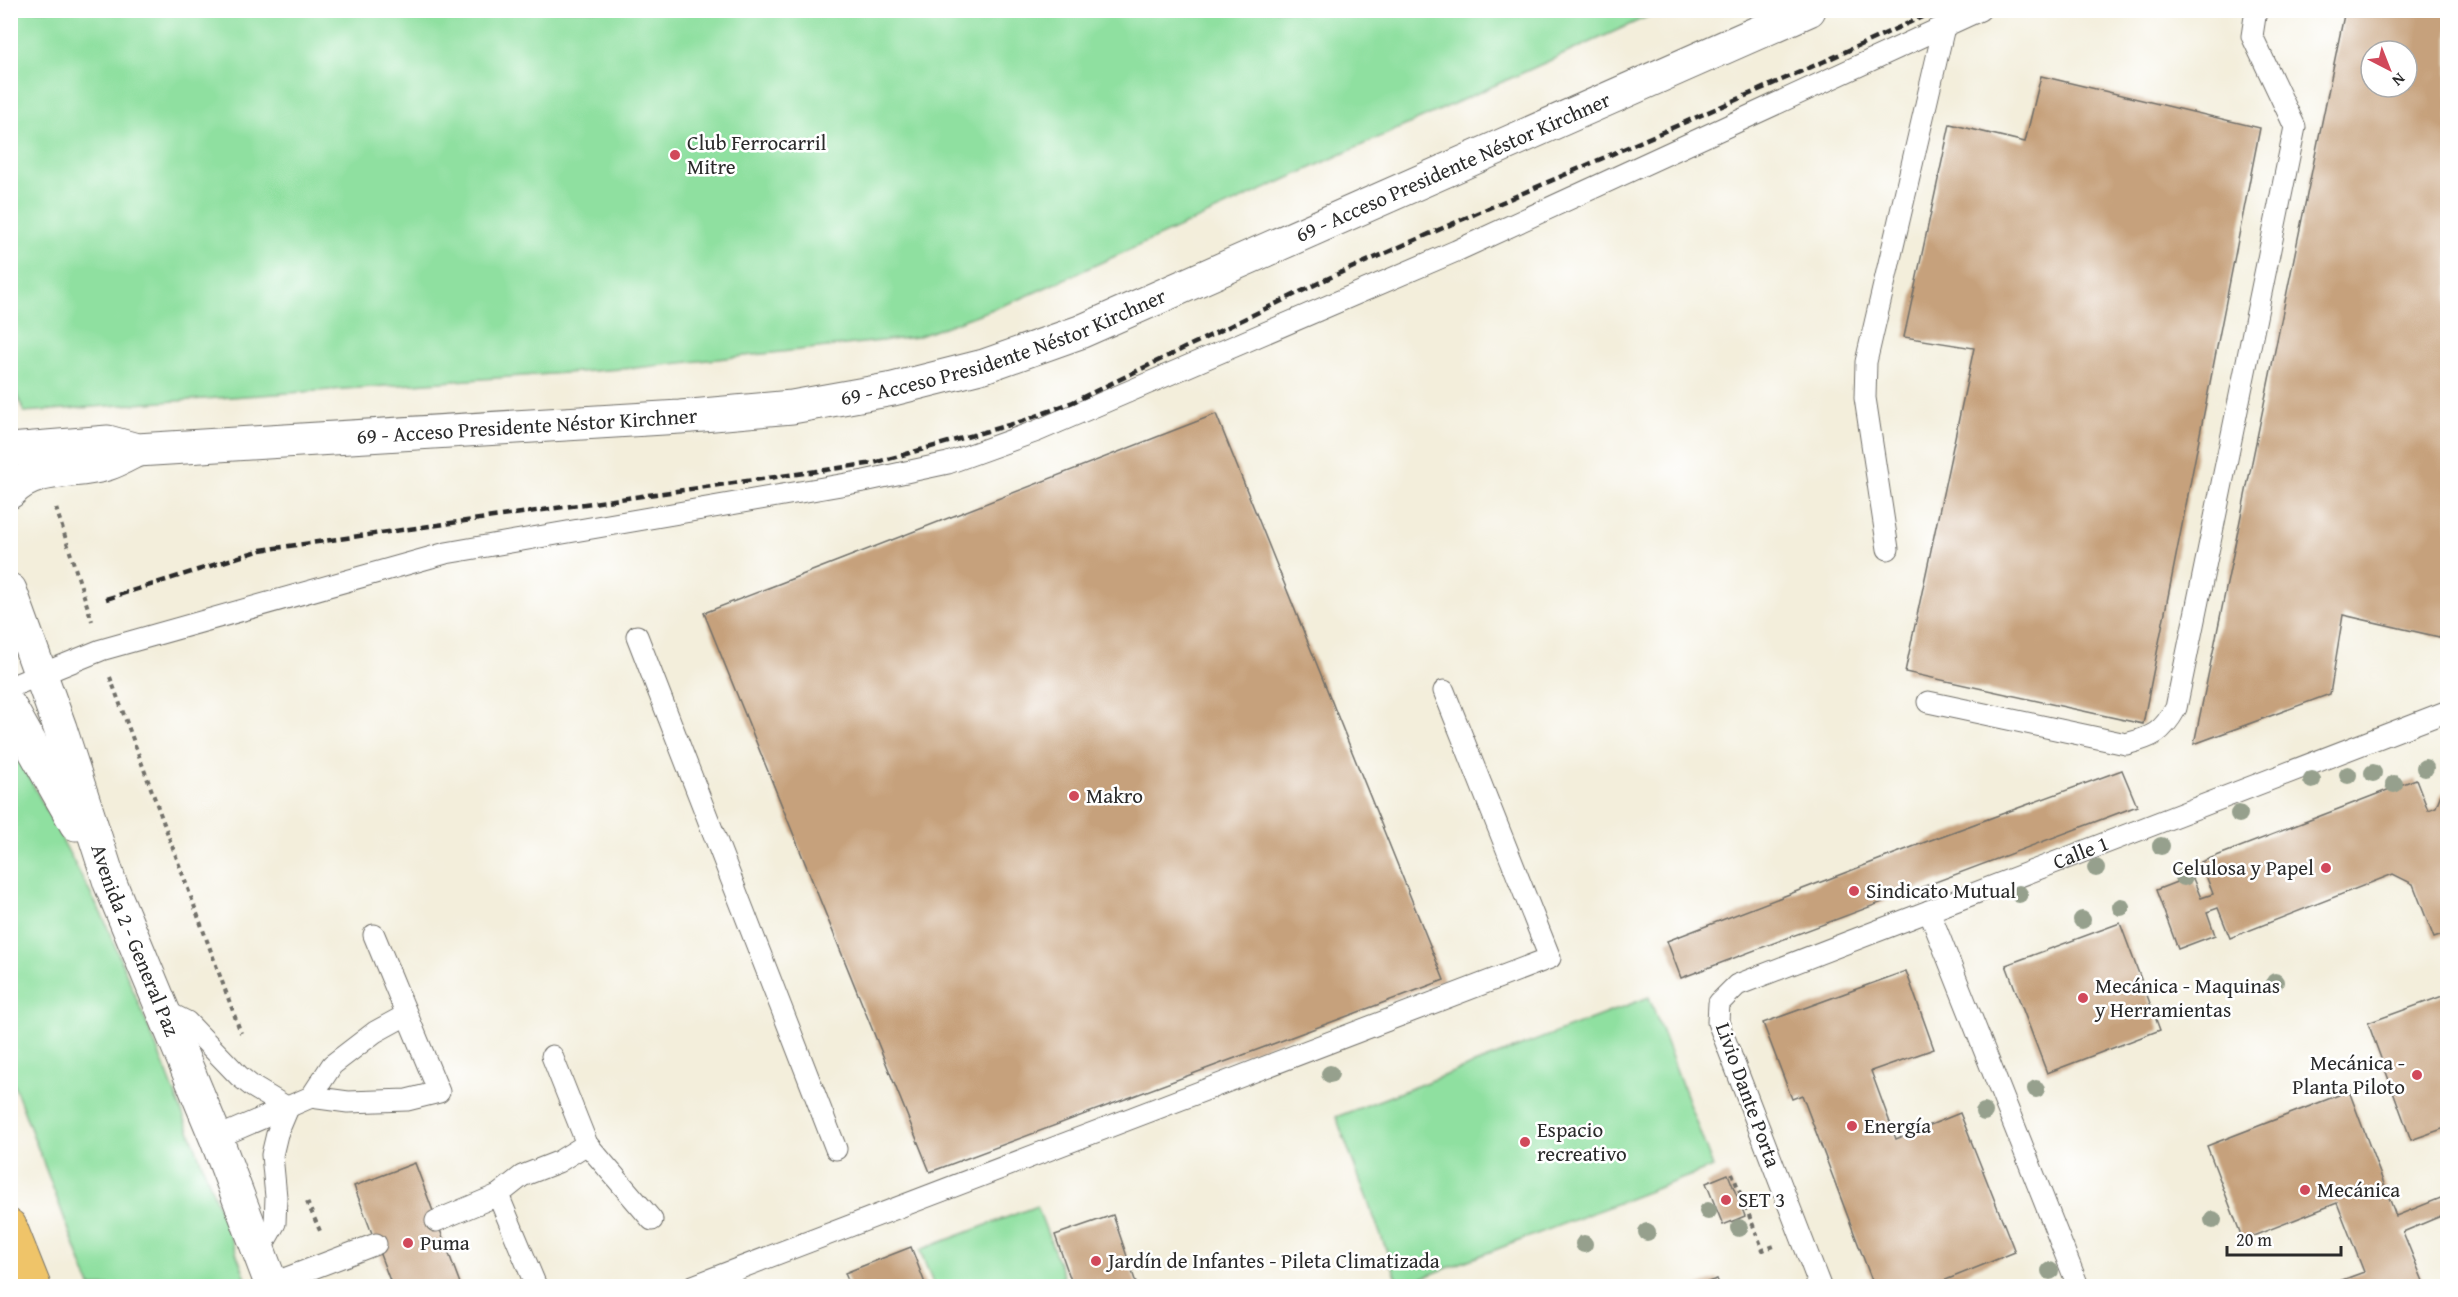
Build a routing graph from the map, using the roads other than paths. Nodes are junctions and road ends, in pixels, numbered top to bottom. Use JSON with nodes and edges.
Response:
{"nodes":[{"id":1,"x":1809,"y":10,"type":"edge"},
{"id":2,"x":1980,"y":10,"type":"edge"},
{"id":3,"x":2256,"y":10,"type":"edge"},
{"id":4,"x":1944,"y":27,"type":"junction"},
{"id":5,"x":10,"y":450,"type":"edge"},
{"id":6,"x":137,"y":450,"type":"junction"},
{"id":7,"x":10,"y":492,"type":"edge"},
{"id":8,"x":1888,"y":549,"type":"dead end"},
{"id":9,"x":10,"y":590,"type":"edge"},
{"id":10,"x":637,"y":636,"type":"dead end"},
{"id":11,"x":41,"y":675,"type":"junction"},
{"id":12,"x":10,"y":687,"type":"edge"},
{"id":13,"x":1444,"y":692,"type":"dead end"},
{"id":14,"x":1928,"y":702,"type":"dead end"},
{"id":15,"x":10,"y":707,"type":"edge"},
{"id":16,"x":2448,"y":711,"type":"edge"},
{"id":17,"x":110,"y":883,"type":"junction"},
{"id":18,"x":1929,"y":911,"type":"junction"},
{"id":19,"x":374,"y":935,"type":"dead end"},
{"id":20,"x":1719,"y":1003,"type":"joint"},
{"id":21,"x":165,"y":1011,"type":"junction"},
{"id":22,"x":406,"y":1015,"type":"junction"},
{"id":23,"x":552,"y":1056,"type":"dead end"},
{"id":24,"x":311,"y":1097,"type":"junction"},
{"id":25,"x":288,"y":1108,"type":"junction"},
{"id":26,"x":216,"y":1138,"type":"junction"},
{"id":27,"x":587,"y":1144,"type":"junction"},
{"id":28,"x":836,"y":1149,"type":"dead end"},
{"id":29,"x":498,"y":1195,"type":"junction"},
{"id":30,"x":652,"y":1220,"type":"dead end"},
{"id":31,"x":436,"y":1221,"type":"dead end"},
{"id":32,"x":10,"y":1226,"type":"edge"},
{"id":33,"x":376,"y":1244,"type":"dead end"},
{"id":34,"x":258,"y":1253,"type":"junction"},
{"id":35,"x":271,"y":1285,"type":"edge"},
{"id":36,"x":34,"y":1287,"type":"edge"},
{"id":37,"x":536,"y":1287,"type":"edge"},
{"id":38,"x":693,"y":1287,"type":"edge"},
{"id":39,"x":1820,"y":1287,"type":"edge"},
{"id":40,"x":2078,"y":1287,"type":"edge"}],
"edges":[{"from":1,"to":6,"type":"street","name":"69 - Acceso Presidente Néstor Kirchner"},
{"from":2,"to":4,"type":"lane"},
{"from":3,"to":14,"type":"lane"},
{"from":4,"to":8,"type":"lane"},
{"from":4,"to":11,"type":"lane"},
{"from":5,"to":6,"type":"street","name":"69 - Acceso Presidente Néstor Kirchner"},
{"from":6,"to":7,"type":"street","name":"69 - Acceso Presidente Néstor Kirchner"},
{"from":9,"to":11,"type":"street","name":"Avenida 2 - General Paz"},
{"from":10,"to":28,"type":"lane"},
{"from":11,"to":12,"type":"lane"},
{"from":11,"to":17,"type":"street","name":"Avenida 2 - General Paz"},
{"from":13,"to":38,"type":"lane"},
{"from":15,"to":17,"type":"street"},
{"from":16,"to":18,"type":"lane","name":"Calle 1"},
{"from":17,"to":21,"type":"street","name":"Avenida 2 - General Paz"},
{"from":18,"to":20,"type":"lane","name":"Calle 1"},
{"from":18,"to":40,"type":"lane"},
{"from":19,"to":22,"type":"lane"},
{"from":20,"to":39,"type":"lane","name":"Livio Dante Porta"},
{"from":21,"to":25,"type":"lane"},
{"from":21,"to":26,"type":"street","name":"Avenida 2 - General Paz"},
{"from":22,"to":24,"type":"lane"},
{"from":22,"to":24,"type":"lane"},
{"from":23,"to":27,"type":"lane"},
{"from":24,"to":25,"type":"lane"},
{"from":25,"to":26,"type":"lane"},
{"from":25,"to":34,"type":"lane"},
{"from":26,"to":34,"type":"street","name":"Avenida 2 - General Paz"},
{"from":27,"to":29,"type":"lane"},
{"from":27,"to":30,"type":"lane"},
{"from":29,"to":31,"type":"lane"},
{"from":29,"to":37,"type":"lane"},
{"from":32,"to":36,"type":"highway"},
{"from":33,"to":35,"type":"lane"},
{"from":34,"to":35,"type":"street","name":"Avenida 2 - General Paz"}]}
